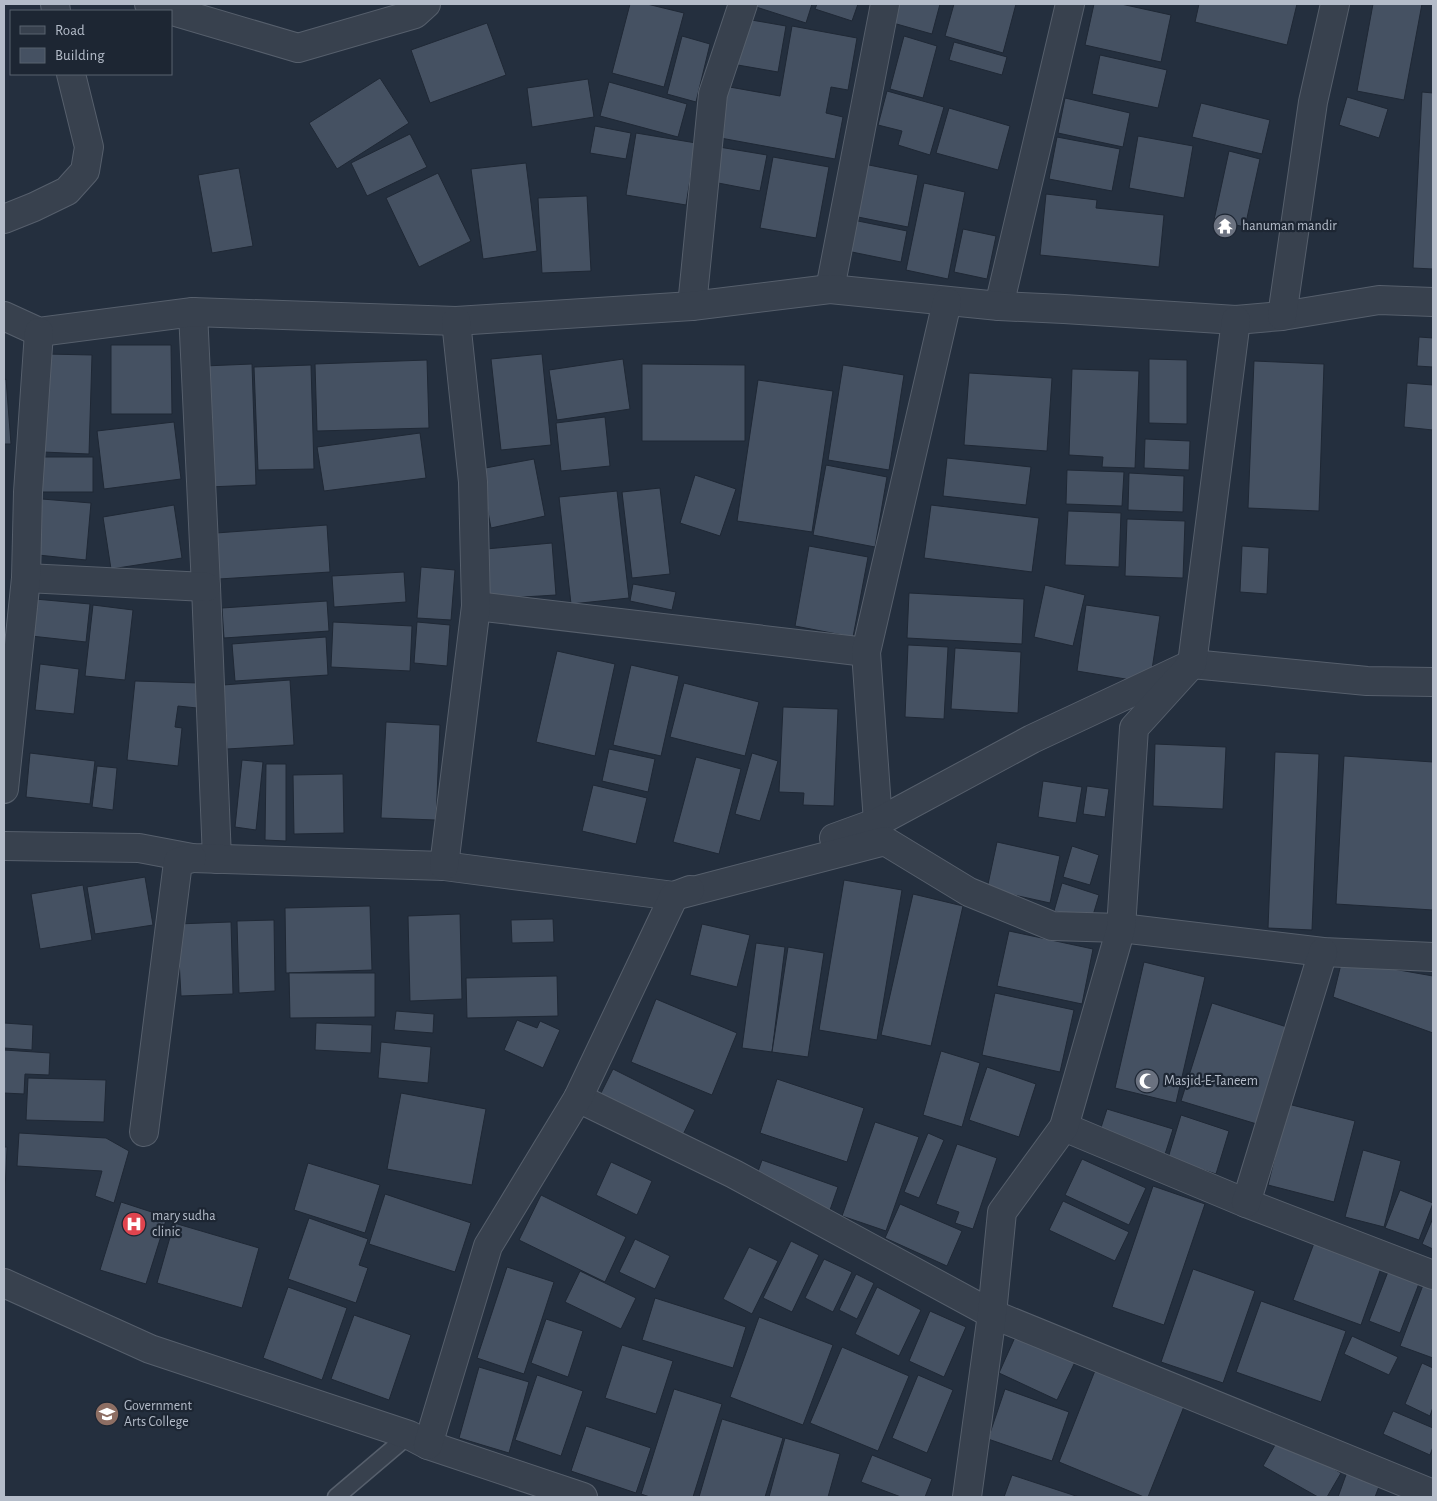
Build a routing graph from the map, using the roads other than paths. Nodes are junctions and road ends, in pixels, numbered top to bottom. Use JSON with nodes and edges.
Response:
{"nodes":[{"id":1,"x":149,"y":4,"type":"edge"},
{"id":2,"x":743,"y":4,"type":"edge"},
{"id":3,"x":885,"y":4,"type":"edge"},
{"id":4,"x":1070,"y":4,"type":"edge"},
{"id":5,"x":1335,"y":4,"type":"edge"},
{"id":6,"x":413,"y":7,"type":"edge"},
{"id":7,"x":169,"y":10,"type":"edge"},
{"id":8,"x":172,"y":11,"type":"edge"},
{"id":9,"x":71,"y":75,"type":"edge"},
{"id":10,"x":4,"y":219,"type":"edge"},
{"id":11,"x":830,"y":289,"type":"junction"},
{"id":12,"x":947,"y":302,"type":"junction"},
{"id":13,"x":1433,"y":302,"type":"edge"},
{"id":14,"x":692,"y":306,"type":"junction"},
{"id":15,"x":999,"y":306,"type":"junction"},
{"id":16,"x":193,"y":312,"type":"junction"},
{"id":17,"x":4,"y":316,"type":"edge"},
{"id":18,"x":1282,"y":316,"type":"junction"},
{"id":19,"x":1236,"y":320,"type":"junction"},
{"id":20,"x":456,"y":321,"type":"junction"},
{"id":21,"x":39,"y":332,"type":"junction"},
{"id":22,"x":26,"y":578,"type":"junction"},
{"id":23,"x":206,"y":587,"type":"junction"},
{"id":24,"x":476,"y":606,"type":"junction"},
{"id":25,"x":866,"y":652,"type":"junction"},
{"id":26,"x":1192,"y":664,"type":"junction"},
{"id":27,"x":1433,"y":682,"type":"edge"},
{"id":28,"x":4,"y":789,"type":"edge"},
{"id":29,"x":878,"y":822,"type":"junction"},
{"id":30,"x":4,"y":846,"type":"edge"},
{"id":31,"x":205,"y":859,"type":"junction"},
{"id":32,"x":444,"y":866,"type":"junction"},
{"id":33,"x":674,"y":896,"type":"junction"},
{"id":34,"x":1121,"y":928,"type":"junction"},
{"id":35,"x":1323,"y":952,"type":"junction"},
{"id":36,"x":1433,"y":957,"type":"edge"},
{"id":37,"x":578,"y":1098,"type":"junction"},
{"id":38,"x":1064,"y":1127,"type":"junction"},
{"id":39,"x":144,"y":1132,"type":"dead end"},
{"id":40,"x":1246,"y":1203,"type":"junction"},
{"id":41,"x":1433,"y":1275,"type":"edge"},
{"id":42,"x":4,"y":1283,"type":"edge"},
{"id":43,"x":992,"y":1314,"type":"junction"},
{"id":44,"x":418,"y":1440,"type":"junction"},
{"id":45,"x":1433,"y":1494,"type":"edge"},
{"id":46,"x":336,"y":1497,"type":"edge"},
{"id":47,"x":583,"y":1497,"type":"edge"},
{"id":48,"x":967,"y":1497,"type":"edge"}],
"edges":[{"from":1,"to":7,"type":"street"},
{"from":2,"to":14,"type":"street"},
{"from":3,"to":11,"type":"street"},
{"from":4,"to":15,"type":"street"},
{"from":5,"to":18,"type":"street"},
{"from":6,"to":8,"type":"street"},
{"from":9,"to":10,"type":"street"},
{"from":11,"to":12,"type":"street"},
{"from":11,"to":14,"type":"street"},
{"from":12,"to":15,"type":"street"},
{"from":12,"to":25,"type":"street"},
{"from":13,"to":18,"type":"street"},
{"from":14,"to":20,"type":"street"},
{"from":15,"to":19,"type":"street"},
{"from":16,"to":20,"type":"street"},
{"from":16,"to":21,"type":"street"},
{"from":16,"to":23,"type":"street"},
{"from":17,"to":21,"type":"street"},
{"from":18,"to":19,"type":"street"},
{"from":19,"to":26,"type":"street"},
{"from":20,"to":24,"type":"street"},
{"from":21,"to":22,"type":"street"},
{"from":22,"to":23,"type":"street"},
{"from":22,"to":28,"type":"street"},
{"from":23,"to":31,"type":"street"},
{"from":24,"to":25,"type":"street"},
{"from":24,"to":32,"type":"street"},
{"from":25,"to":29,"type":"street"},
{"from":26,"to":27,"type":"street"},
{"from":26,"to":29,"type":"street"},
{"from":26,"to":34,"type":"street"},
{"from":29,"to":33,"type":"street"},
{"from":30,"to":31,"type":"street"},
{"from":31,"to":32,"type":"street"},
{"from":31,"to":39,"type":"street"},
{"from":32,"to":33,"type":"street"},
{"from":33,"to":34,"type":"street"},
{"from":33,"to":37,"type":"street"},
{"from":34,"to":35,"type":"street"},
{"from":34,"to":38,"type":"street"},
{"from":35,"to":36,"type":"street"},
{"from":35,"to":40,"type":"street"},
{"from":37,"to":43,"type":"street"},
{"from":37,"to":44,"type":"street"},
{"from":38,"to":40,"type":"street"},
{"from":38,"to":43,"type":"street"},
{"from":40,"to":41,"type":"street"},
{"from":42,"to":44,"type":"street"},
{"from":43,"to":45,"type":"street"},
{"from":43,"to":48,"type":"street"},
{"from":44,"to":46,"type":"lane"},
{"from":44,"to":47,"type":"street"}]}
